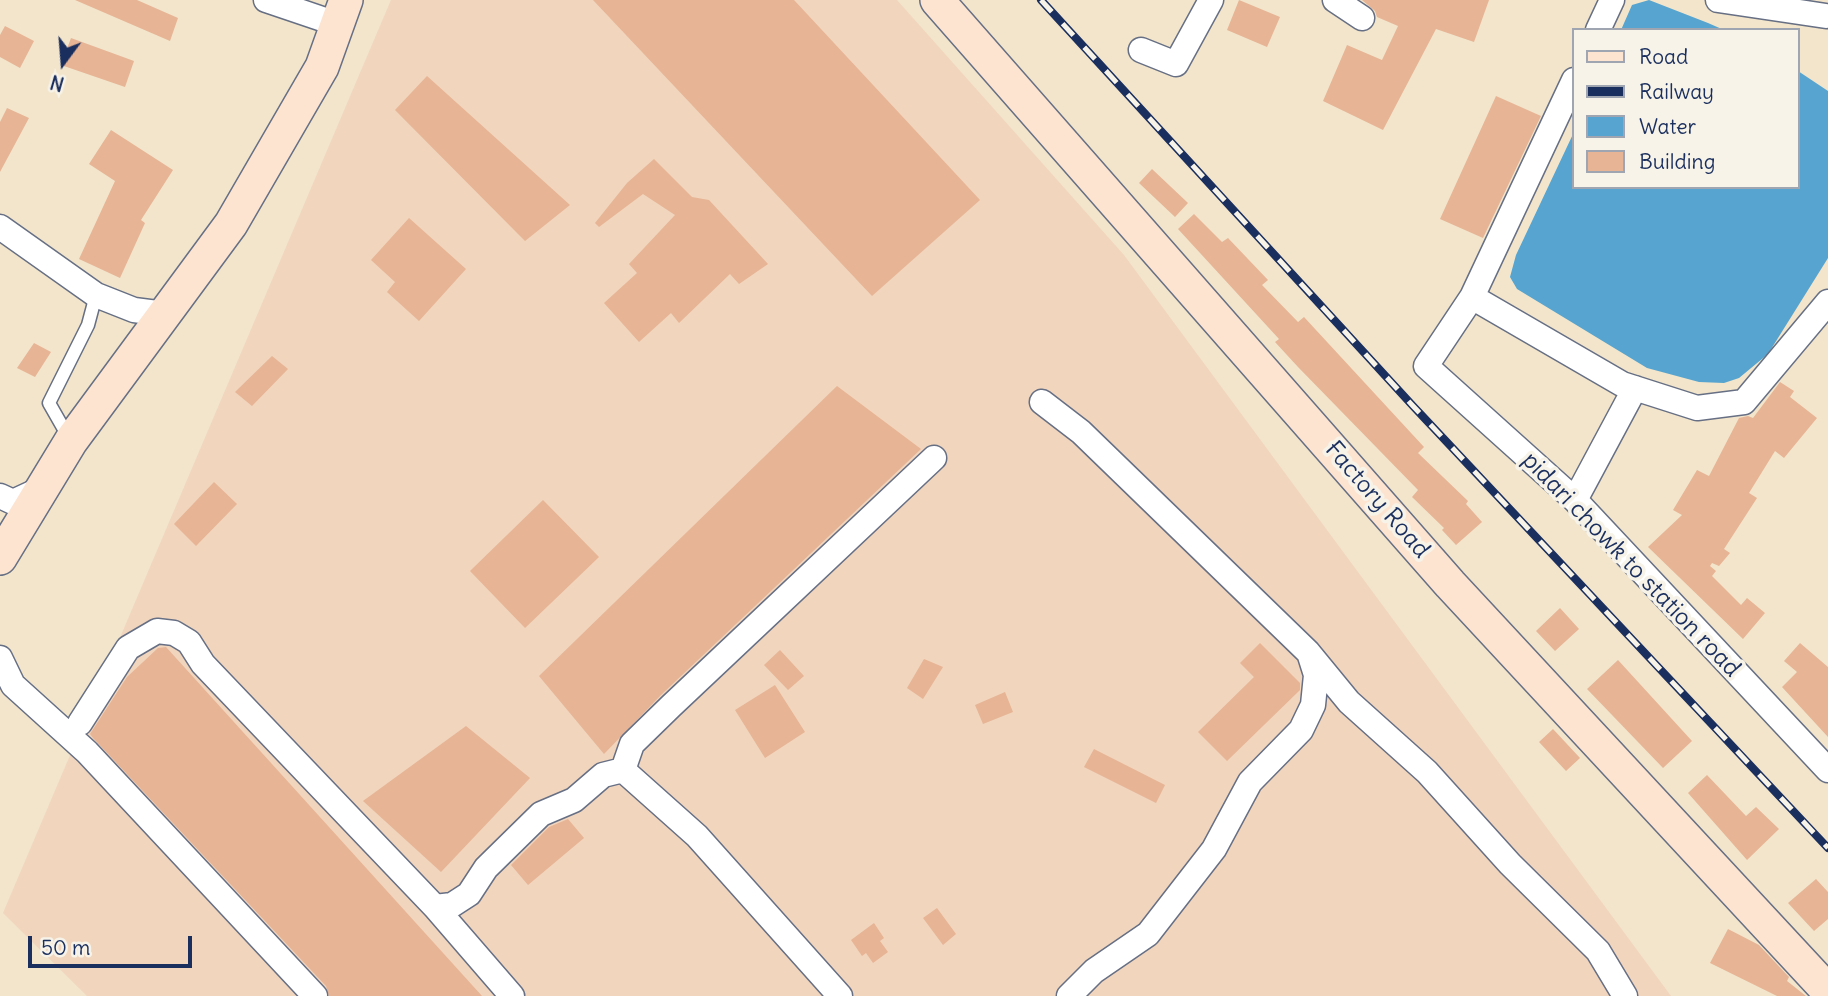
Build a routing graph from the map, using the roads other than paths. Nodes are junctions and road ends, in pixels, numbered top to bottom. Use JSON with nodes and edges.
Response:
{"nodes":[{"id":1,"x":266,"y":0,"type":"edge"},
{"id":2,"x":937,"y":0,"type":"edge"},
{"id":3,"x":1211,"y":0,"type":"edge"},
{"id":4,"x":1335,"y":0,"type":"edge"},
{"id":5,"x":1612,"y":0,"type":"edge"},
{"id":6,"x":1718,"y":0,"type":"edge"},
{"id":7,"x":342,"y":12,"type":"edge"},
{"id":8,"x":1827,"y":17,"type":"edge"},
{"id":9,"x":1362,"y":18,"type":"dead end"},
{"id":10,"x":1599,"y":28,"type":"edge"},
{"id":11,"x":1141,"y":50,"type":"dead end"},
{"id":12,"x":1573,"y":82,"type":"edge"},
{"id":13,"x":0,"y":227,"type":"edge"},
{"id":14,"x":96,"y":295,"type":"junction"},
{"id":15,"x":1472,"y":297,"type":"junction"},
{"id":16,"x":1828,"y":302,"type":"edge"},
{"id":17,"x":165,"y":314,"type":"junction"},
{"id":18,"x":1634,"y":388,"type":"junction"},
{"id":19,"x":1042,"y":402,"type":"dead end"},
{"id":20,"x":71,"y":441,"type":"junction"},
{"id":21,"x":934,"y":458,"type":"dead end"},
{"id":22,"x":41,"y":489,"type":"junction"},
{"id":23,"x":0,"y":496,"type":"edge"},
{"id":24,"x":1575,"y":500,"type":"junction"},
{"id":25,"x":0,"y":558,"type":"edge"},
{"id":26,"x":1308,"y":652,"type":"junction"},
{"id":27,"x":0,"y":657,"type":"edge"},
{"id":28,"x":80,"y":723,"type":"dead end"},
{"id":29,"x":624,"y":770,"type":"junction"},
{"id":30,"x":1828,"y":770,"type":"edge"},
{"id":31,"x":435,"y":907,"type":"junction"},
{"id":32,"x":1828,"y":990,"type":"edge"},
{"id":33,"x":314,"y":996,"type":"edge"},
{"id":34,"x":512,"y":996,"type":"edge"},
{"id":35,"x":841,"y":996,"type":"edge"},
{"id":36,"x":1069,"y":996,"type":"edge"},
{"id":37,"x":1625,"y":996,"type":"edge"}],
"edges":[{"from":1,"to":7,"type":"street"},
{"from":2,"to":32,"type":"main road","name":"Factory Road"},
{"from":3,"to":11,"type":"street"},
{"from":4,"to":9,"type":"street"},
{"from":5,"to":10,"type":"street"},
{"from":6,"to":8,"type":"street"},
{"from":7,"to":17,"type":"main road"},
{"from":12,"to":15,"type":"street"},
{"from":13,"to":14,"type":"street"},
{"from":14,"to":17,"type":"street"},
{"from":14,"to":20,"type":"lane"},
{"from":15,"to":18,"type":"street"},
{"from":15,"to":24,"type":"street","name":"pidari chowk to station road"},
{"from":16,"to":18,"type":"street"},
{"from":17,"to":20,"type":"main road"},
{"from":18,"to":24,"type":"street"},
{"from":19,"to":26,"type":"street"},
{"from":20,"to":22,"type":"main road"},
{"from":21,"to":29,"type":"street"},
{"from":22,"to":23,"type":"street"},
{"from":22,"to":25,"type":"main road"},
{"from":24,"to":30,"type":"street","name":"pidari chowk to station road"},
{"from":26,"to":36,"type":"street"},
{"from":26,"to":37,"type":"street"},
{"from":27,"to":33,"type":"street"},
{"from":28,"to":31,"type":"street"},
{"from":29,"to":31,"type":"street"},
{"from":29,"to":35,"type":"street"},
{"from":31,"to":34,"type":"street"}]}
